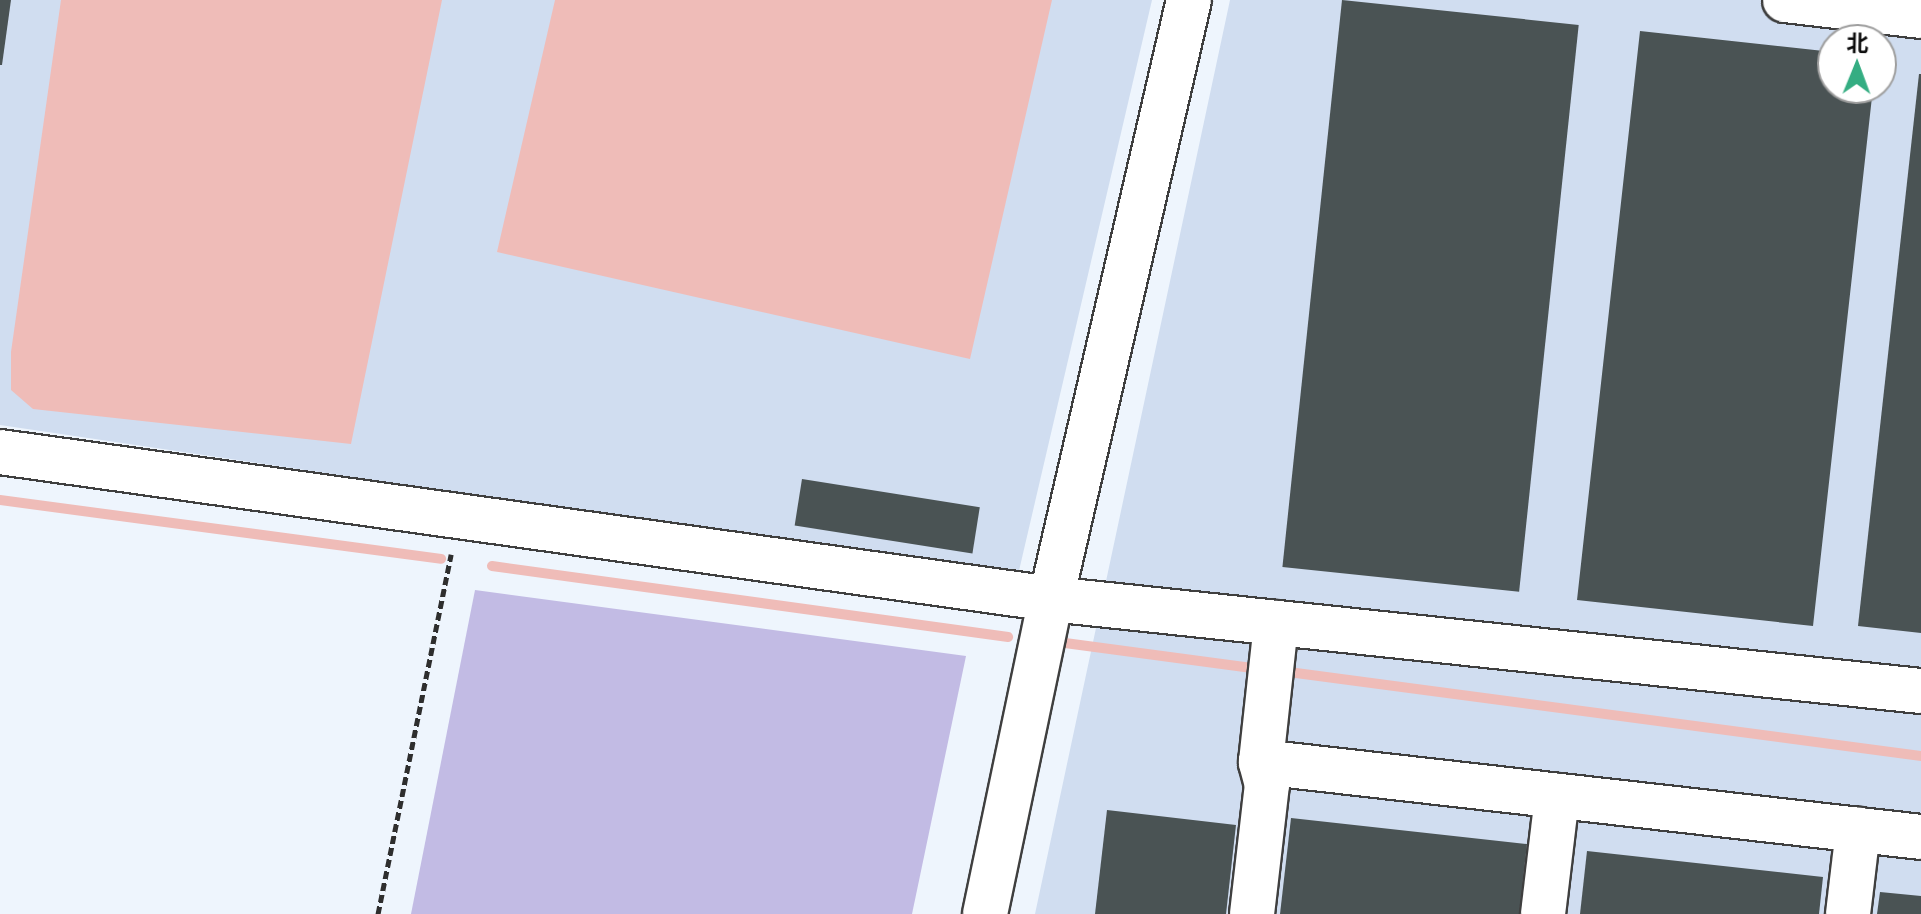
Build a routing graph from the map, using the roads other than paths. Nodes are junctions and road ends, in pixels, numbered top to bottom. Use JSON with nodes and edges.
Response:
{"nodes":[{"id":1,"x":1189,"y":0,"type":"edge"},
{"id":2,"x":1785,"y":0,"type":"edge"},
{"id":3,"x":1921,"y":16,"type":"edge"},
{"id":4,"x":0,"y":452,"type":"edge"},
{"id":5,"x":1051,"y":599,"type":"junction"},
{"id":6,"x":1272,"y":654,"type":"junction"},
{"id":7,"x":1921,"y":691,"type":"edge"},
{"id":8,"x":1261,"y":762,"type":"junction"},
{"id":9,"x":1557,"y":796,"type":"junction"},
{"id":10,"x":1858,"y":830,"type":"junction"},
{"id":11,"x":1921,"y":837,"type":"edge"},
{"id":12,"x":985,"y":914,"type":"edge"},
{"id":13,"x":1252,"y":914,"type":"edge"},
{"id":14,"x":1543,"y":914,"type":"edge"},
{"id":15,"x":1848,"y":914,"type":"edge"}],
"edges":[{"from":1,"to":5,"type":"lane"},
{"from":2,"to":3,"type":"lane"},
{"from":4,"to":5,"type":"lane"},
{"from":5,"to":6,"type":"lane"},
{"from":5,"to":12,"type":"lane"},
{"from":6,"to":7,"type":"lane"},
{"from":6,"to":8,"type":"lane"},
{"from":8,"to":9,"type":"lane"},
{"from":8,"to":13,"type":"lane"},
{"from":9,"to":10,"type":"lane"},
{"from":9,"to":14,"type":"lane"},
{"from":10,"to":11,"type":"lane"},
{"from":10,"to":15,"type":"lane"}]}
